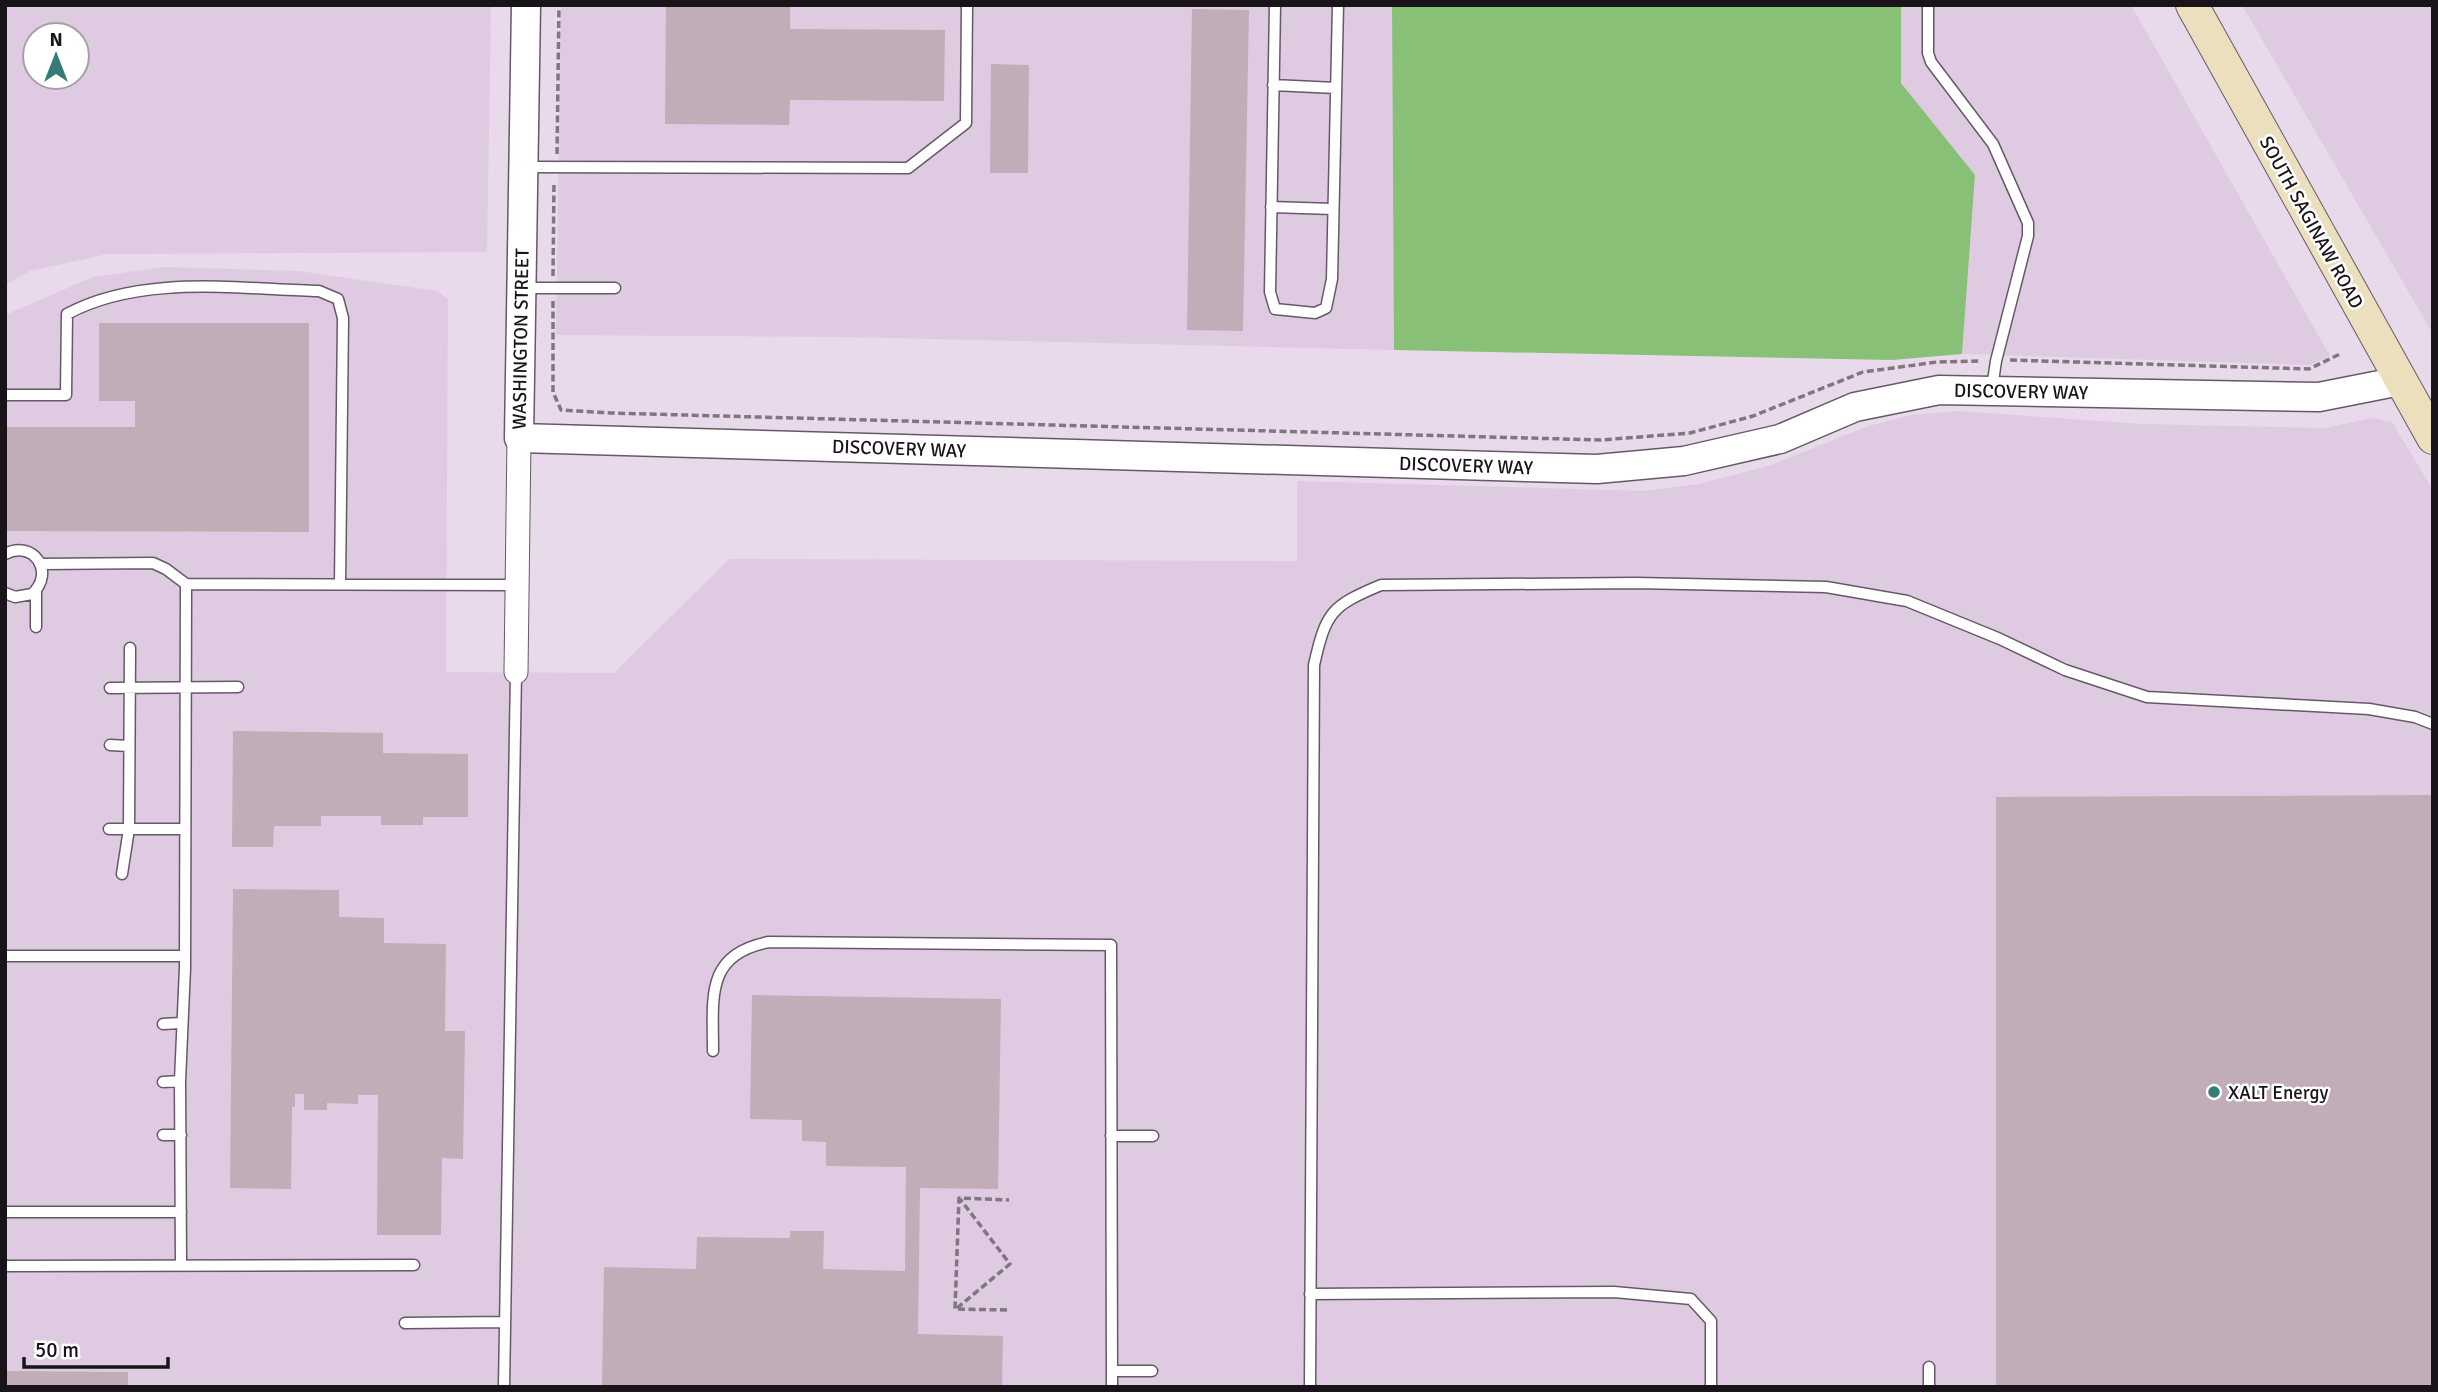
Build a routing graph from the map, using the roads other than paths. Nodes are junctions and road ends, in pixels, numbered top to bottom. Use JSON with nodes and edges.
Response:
{"nodes":[{"id":1,"x":526,"y":5,"type":"edge"},
{"id":2,"x":967,"y":5,"type":"edge"},
{"id":3,"x":1275,"y":5,"type":"edge"},
{"id":4,"x":1338,"y":5,"type":"edge"},
{"id":5,"x":1928,"y":5,"type":"edge"},
{"id":6,"x":2192,"y":5,"type":"edge"},
{"id":7,"x":1273,"y":85,"type":"junction"},
{"id":8,"x":1336,"y":88,"type":"junction"},
{"id":9,"x":523,"y":167,"type":"junction"},
{"id":10,"x":1271,"y":207,"type":"junction"},
{"id":11,"x":1333,"y":209,"type":"junction"},
{"id":12,"x":521,"y":288,"type":"junction"},
{"id":13,"x":615,"y":288,"type":"dead end"},
{"id":14,"x":2400,"y":381,"type":"junction"},
{"id":15,"x":1992,"y":391,"type":"junction"},
{"id":16,"x":5,"y":395,"type":"edge"},
{"id":17,"x":519,"y":438,"type":"junction"},
{"id":18,"x":2433,"y":438,"type":"edge"},
{"id":19,"x":5,"y":554,"type":"edge"},
{"id":20,"x":41,"y":564,"type":"junction"},
{"id":21,"x":186,"y":584,"type":"junction"},
{"id":22,"x":340,"y":584,"type":"junction"},
{"id":23,"x":518,"y":585,"type":"junction"},
{"id":24,"x":36,"y":590,"type":"junction"},
{"id":25,"x":5,"y":593,"type":"edge"},
{"id":26,"x":36,"y":627,"type":"dead end"},
{"id":27,"x":130,"y":648,"type":"dead end"},
{"id":28,"x":516,"y":673,"type":"joint"},
{"id":29,"x":238,"y":687,"type":"dead end"},
{"id":30,"x":110,"y":688,"type":"dead end"},
{"id":31,"x":129,"y":688,"type":"junction"},
{"id":32,"x":186,"y":688,"type":"junction"},
{"id":33,"x":2433,"y":724,"type":"edge"},
{"id":34,"x":110,"y":745,"type":"dead end"},
{"id":35,"x":129,"y":746,"type":"junction"},
{"id":36,"x":108,"y":829,"type":"dead end"},
{"id":37,"x":129,"y":829,"type":"junction"},
{"id":38,"x":184,"y":829,"type":"junction"},
{"id":39,"x":122,"y":874,"type":"dead end"},
{"id":40,"x":5,"y":956,"type":"edge"},
{"id":41,"x":185,"y":956,"type":"junction"},
{"id":42,"x":180,"y":1023,"type":"junction"},
{"id":43,"x":163,"y":1024,"type":"dead end"},
{"id":44,"x":713,"y":1051,"type":"dead end"},
{"id":45,"x":180,"y":1081,"type":"junction"},
{"id":46,"x":163,"y":1082,"type":"dead end"},
{"id":47,"x":163,"y":1135,"type":"dead end"},
{"id":48,"x":181,"y":1135,"type":"junction"},
{"id":49,"x":1111,"y":1136,"type":"junction"},
{"id":50,"x":1153,"y":1136,"type":"dead end"},
{"id":51,"x":5,"y":1212,"type":"edge"},
{"id":52,"x":181,"y":1212,"type":"junction"},
{"id":53,"x":181,"y":1265,"type":"junction"},
{"id":54,"x":414,"y":1265,"type":"dead end"},
{"id":55,"x":5,"y":1266,"type":"edge"},
{"id":56,"x":1310,"y":1294,"type":"junction"},
{"id":57,"x":505,"y":1322,"type":"junction"},
{"id":58,"x":405,"y":1323,"type":"dead end"},
{"id":59,"x":1929,"y":1367,"type":"dead end"},
{"id":60,"x":1112,"y":1371,"type":"junction"},
{"id":61,"x":1152,"y":1371,"type":"dead end"},
{"id":62,"x":504,"y":1384,"type":"edge"},
{"id":63,"x":1112,"y":1387,"type":"edge"},
{"id":64,"x":1310,"y":1387,"type":"edge"},
{"id":65,"x":1711,"y":1387,"type":"edge"},
{"id":66,"x":1929,"y":1387,"type":"edge"}],
"edges":[{"from":1,"to":9,"type":"street","name":"WASHINGTON STREET"},
{"from":2,"to":9,"type":"lane"},
{"from":3,"to":7,"type":"lane"},
{"from":4,"to":8,"type":"lane"},
{"from":5,"to":15,"type":"lane"},
{"from":6,"to":14,"type":"main road","name":"SOUTH SAGINAW ROAD"},
{"from":7,"to":8,"type":"lane"},
{"from":7,"to":10,"type":"lane"},
{"from":8,"to":11,"type":"lane"},
{"from":9,"to":12,"type":"street","name":"WASHINGTON STREET"},
{"from":10,"to":11,"type":"lane"},
{"from":10,"to":11,"type":"lane"},
{"from":12,"to":13,"type":"lane"},
{"from":12,"to":17,"type":"street","name":"WASHINGTON STREET"},
{"from":14,"to":15,"type":"street","name":"DISCOVERY WAY"},
{"from":14,"to":18,"type":"main road","name":"SOUTH SAGINAW ROAD"},
{"from":15,"to":17,"type":"street","name":"DISCOVERY WAY"},
{"from":16,"to":22,"type":"lane"},
{"from":17,"to":23,"type":"street","name":"WASHINGTON STREET"},
{"from":19,"to":20,"type":"lane"},
{"from":20,"to":21,"type":"lane"},
{"from":20,"to":24,"type":"lane"},
{"from":21,"to":22,"type":"lane"},
{"from":21,"to":32,"type":"lane"},
{"from":22,"to":23,"type":"lane"},
{"from":23,"to":28,"type":"street","name":"WASHINGTON STREET"},
{"from":24,"to":25,"type":"lane"},
{"from":24,"to":26,"type":"lane"},
{"from":27,"to":31,"type":"lane"},
{"from":28,"to":57,"type":"lane"},
{"from":29,"to":32,"type":"lane"},
{"from":30,"to":31,"type":"lane"},
{"from":31,"to":32,"type":"lane"},
{"from":31,"to":35,"type":"lane"},
{"from":32,"to":38,"type":"lane"},
{"from":33,"to":56,"type":"lane"},
{"from":34,"to":35,"type":"lane"},
{"from":35,"to":37,"type":"lane"},
{"from":36,"to":37,"type":"lane"},
{"from":37,"to":38,"type":"lane"},
{"from":37,"to":39,"type":"lane"},
{"from":38,"to":41,"type":"lane"},
{"from":40,"to":41,"type":"lane"},
{"from":41,"to":42,"type":"lane"},
{"from":42,"to":43,"type":"lane"},
{"from":42,"to":45,"type":"lane"},
{"from":44,"to":49,"type":"lane"},
{"from":45,"to":46,"type":"lane"},
{"from":45,"to":48,"type":"lane"},
{"from":47,"to":48,"type":"lane"},
{"from":48,"to":52,"type":"lane"},
{"from":49,"to":50,"type":"lane"},
{"from":49,"to":60,"type":"lane"},
{"from":51,"to":52,"type":"lane"},
{"from":52,"to":53,"type":"lane"},
{"from":53,"to":54,"type":"lane"},
{"from":53,"to":55,"type":"lane"},
{"from":56,"to":64,"type":"lane"},
{"from":56,"to":65,"type":"lane"},
{"from":57,"to":58,"type":"lane"},
{"from":57,"to":62,"type":"lane"},
{"from":59,"to":66,"type":"lane"},
{"from":60,"to":61,"type":"lane"},
{"from":60,"to":63,"type":"lane"}]}
